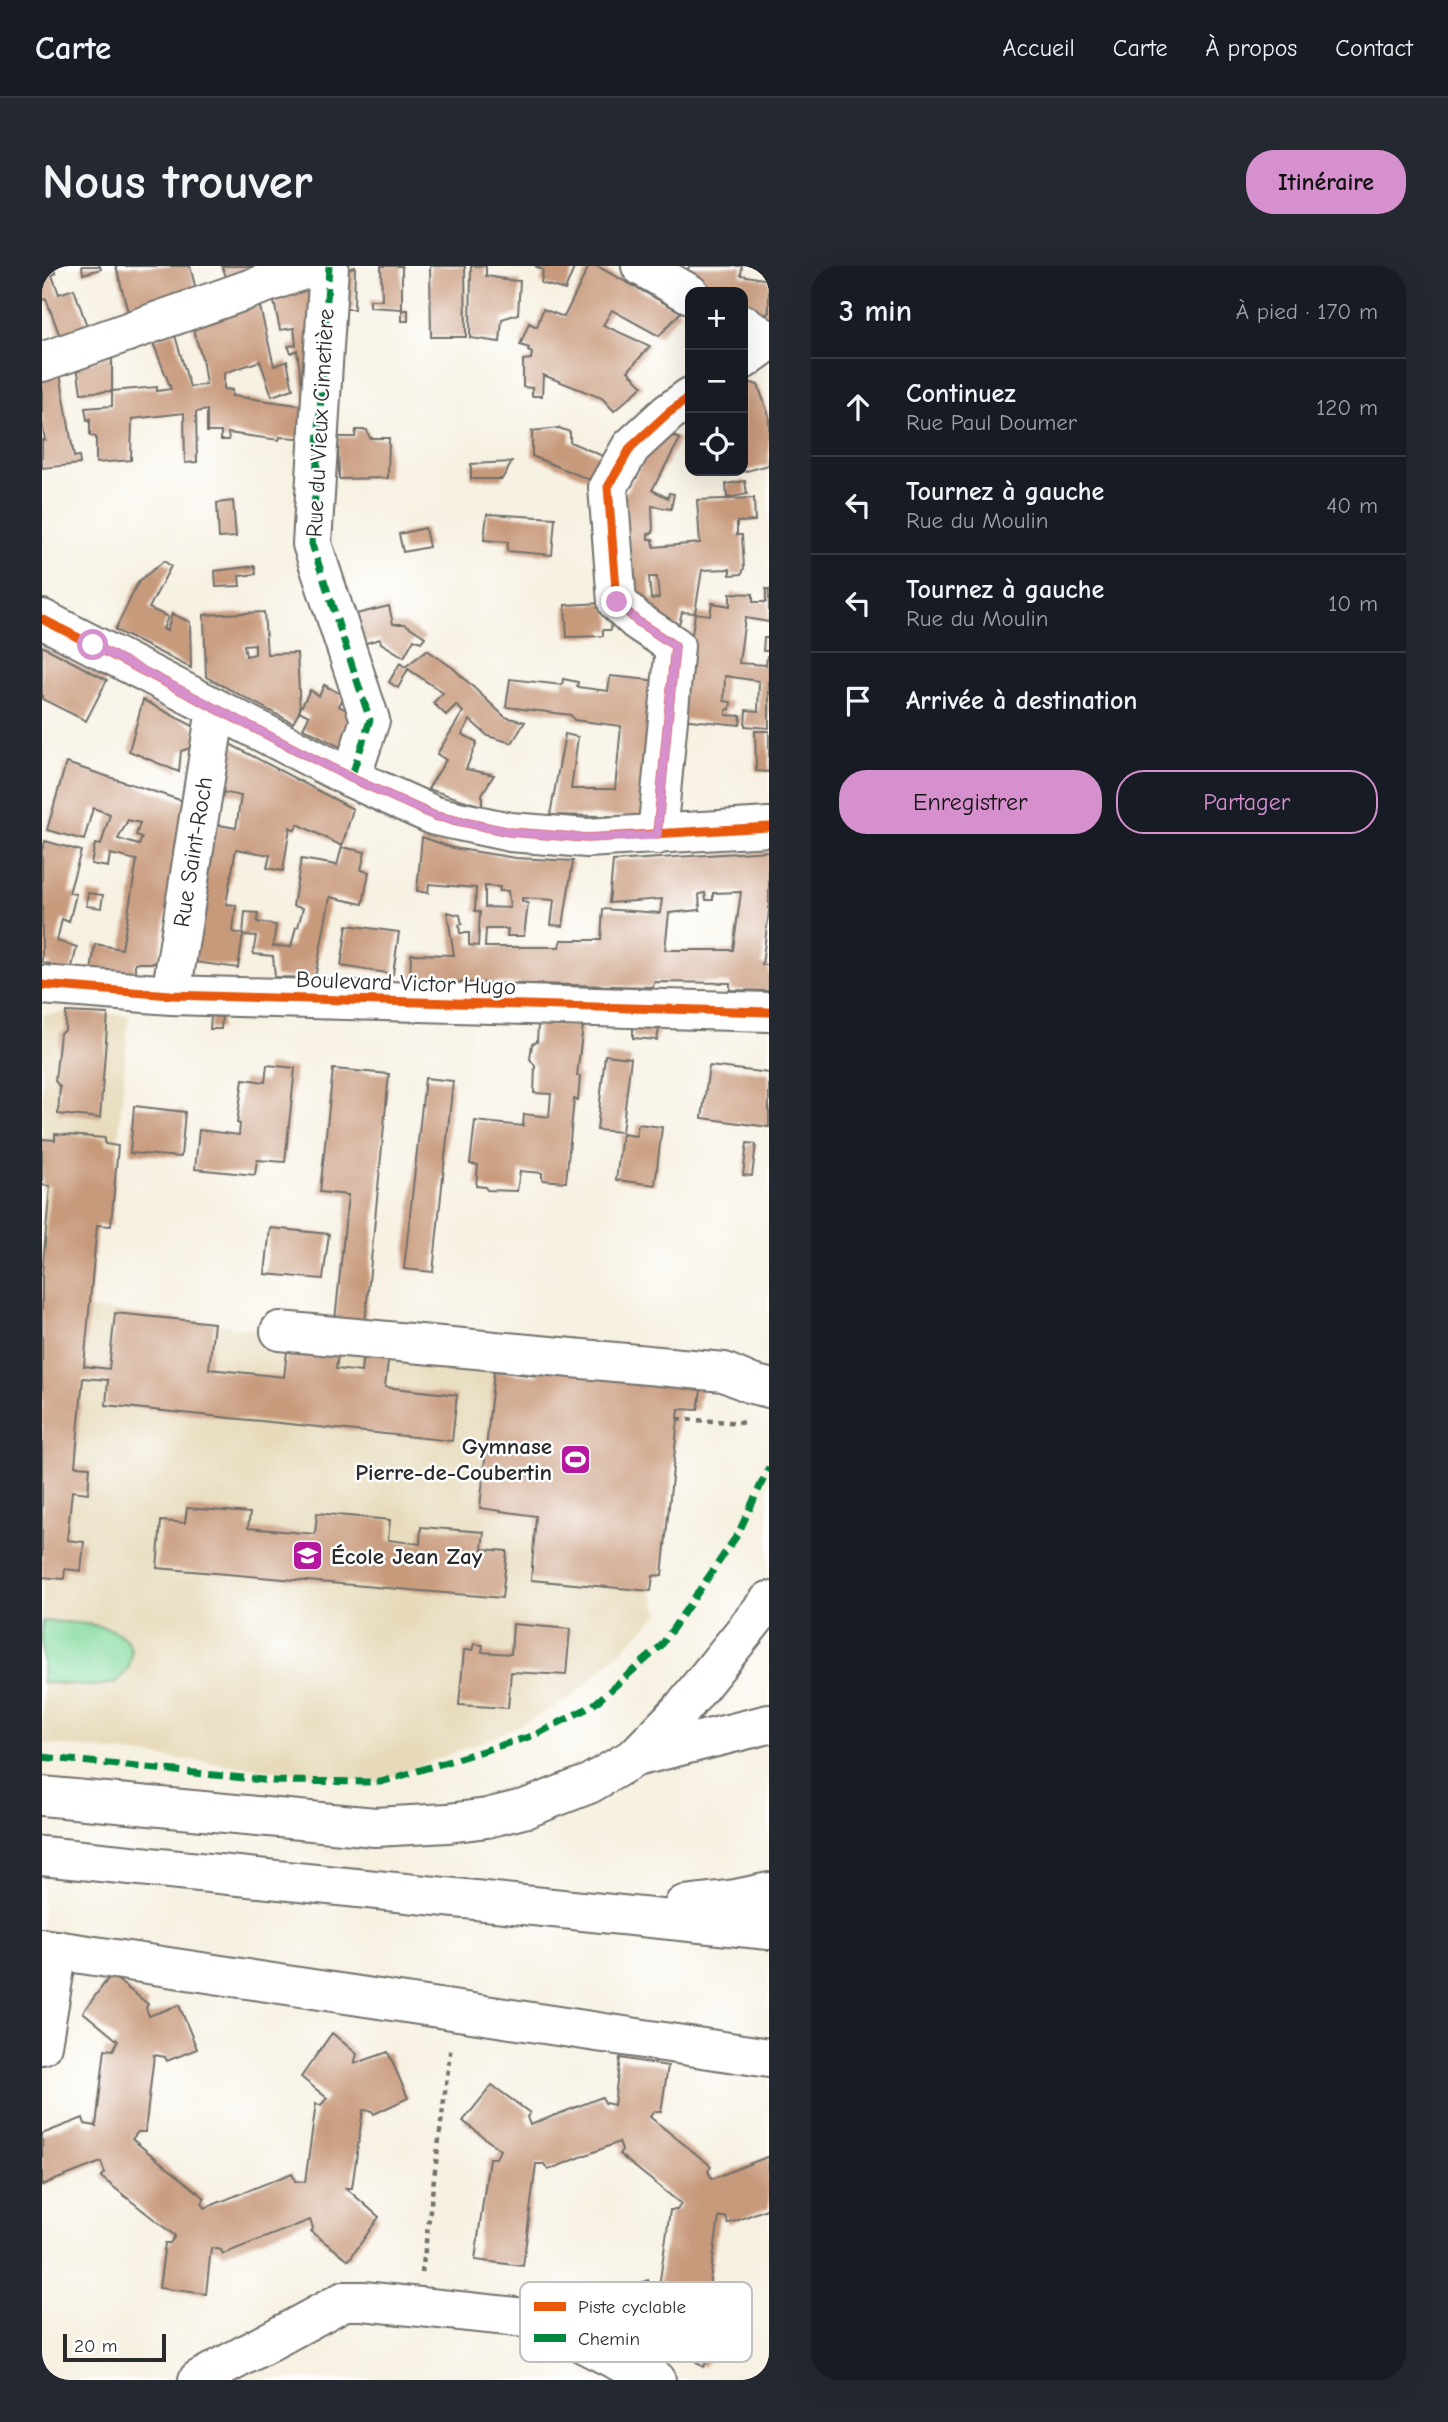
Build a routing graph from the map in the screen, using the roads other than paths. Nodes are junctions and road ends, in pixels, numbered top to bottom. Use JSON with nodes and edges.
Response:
{"nodes":[{"id":1,"x":315,"y":266,"type":"edge"},
{"id":2,"x":329,"y":266,"type":"edge"},
{"id":3,"x":641,"y":266,"type":"edge"},
{"id":4,"x":685,"y":291,"type":"edge"},
{"id":5,"x":748,"y":327,"type":"edge"},
{"id":6,"x":769,"y":341,"type":"edge"},
{"id":7,"x":748,"y":356,"type":"edge"},
{"id":8,"x":42,"y":362,"type":"edge"},
{"id":9,"x":685,"y":401,"type":"edge"},
{"id":10,"x":42,"y":619,"type":"edge"},
{"id":11,"x":216,"y":709,"type":"junction"},
{"id":12,"x":351,"y":778,"type":"junction"},
{"id":13,"x":769,"y":827,"type":"edge"},
{"id":14,"x":657,"y":835,"type":"junction"},
{"id":15,"x":42,"y":985,"type":"edge"},
{"id":16,"x":170,"y":995,"type":"junction"},
{"id":17,"x":769,"y":1012,"type":"edge"},
{"id":18,"x":280,"y":1331,"type":"dead end"},
{"id":19,"x":769,"y":1388,"type":"edge"},
{"id":20,"x":769,"y":1601,"type":"edge"},
{"id":21,"x":769,"y":1724,"type":"edge"},
{"id":22,"x":635,"y":1757,"type":"junction"},
{"id":23,"x":42,"y":1796,"type":"edge"},
{"id":24,"x":42,"y":1856,"type":"edge"},
{"id":25,"x":769,"y":1892,"type":"edge"},
{"id":26,"x":620,"y":1913,"type":"junction"},
{"id":27,"x":769,"y":1930,"type":"edge"},
{"id":28,"x":50,"y":1949,"type":"edge"},
{"id":29,"x":42,"y":2045,"type":"edge"},
{"id":30,"x":769,"y":2058,"type":"edge"},
{"id":31,"x":520,"y":2317,"type":"edge"},
{"id":32,"x":620,"y":2362,"type":"edge"},
{"id":33,"x":198,"y":2380,"type":"edge"},
{"id":34,"x":656,"y":2380,"type":"edge"}],
"edges":[{"from":1,"to":8,"type":"street"},
{"from":2,"to":12,"type":"street","name":"Rue du Vieux Cimetière"},
{"from":3,"to":4,"type":"street"},
{"from":5,"to":6,"type":"street"},
{"from":6,"to":7,"type":"street"},
{"from":9,"to":14,"type":"street"},
{"from":10,"to":11,"type":"street"},
{"from":11,"to":12,"type":"street"},
{"from":11,"to":16,"type":"street","name":"Rue Saint-Roch"},
{"from":12,"to":14,"type":"street"},
{"from":13,"to":14,"type":"street"},
{"from":15,"to":16,"type":"street","name":"Boulevard Victor Hugo"},
{"from":16,"to":17,"type":"street","name":"Boulevard Victor Hugo"},
{"from":18,"to":19,"type":"street"},
{"from":20,"to":22,"type":"street"},
{"from":21,"to":22,"type":"street"},
{"from":22,"to":23,"type":"street"},
{"from":24,"to":26,"type":"street"},
{"from":25,"to":26,"type":"street"},
{"from":26,"to":27,"type":"street"},
{"from":28,"to":29,"type":"street"},
{"from":28,"to":30,"type":"street"},
{"from":31,"to":33,"type":"street"},
{"from":32,"to":34,"type":"street"}]}
